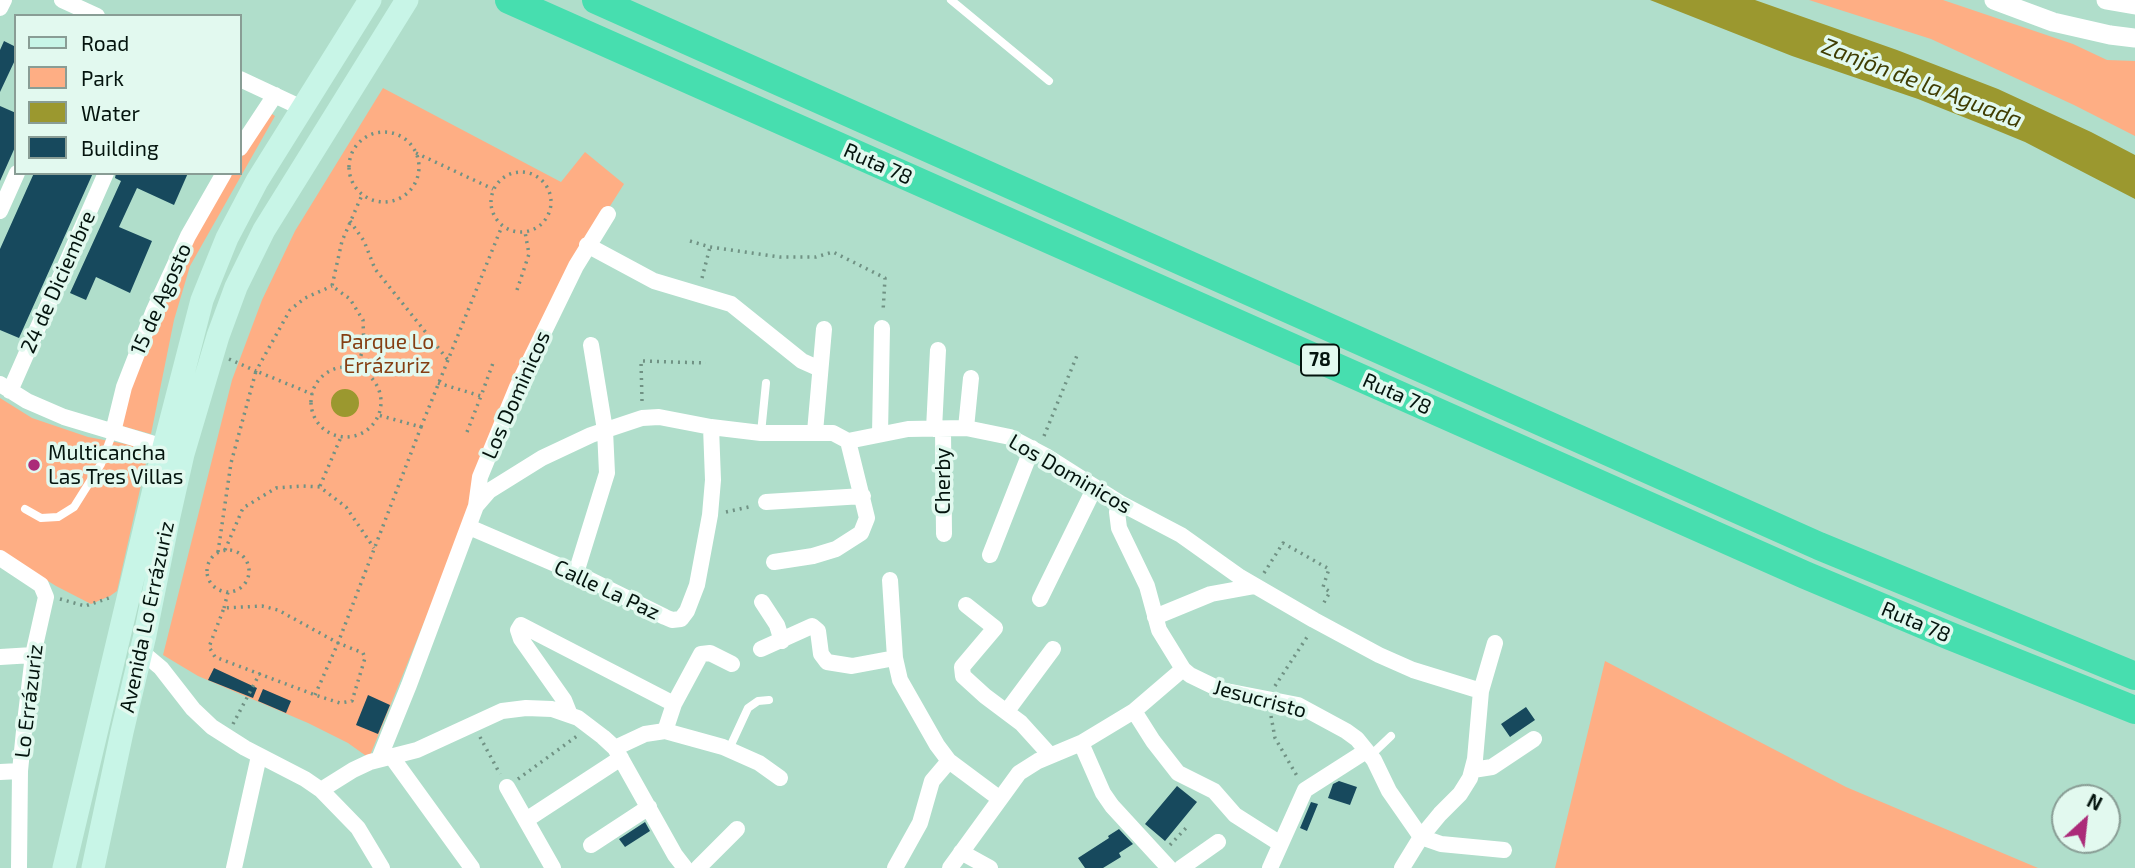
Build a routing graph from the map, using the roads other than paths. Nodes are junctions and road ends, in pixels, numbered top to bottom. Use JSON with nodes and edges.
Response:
{"nodes":[{"id":1,"x":4,"y":0,"type":"edge"},
{"id":2,"x":62,"y":0,"type":"edge"},
{"id":3,"x":370,"y":0,"type":"edge"},
{"id":4,"x":407,"y":0,"type":"edge"},
{"id":5,"x":509,"y":0,"type":"edge"},
{"id":6,"x":596,"y":0,"type":"edge"},
{"id":7,"x":951,"y":0,"type":"edge"},
{"id":8,"x":1994,"y":0,"type":"edge"},
{"id":9,"x":2106,"y":0,"type":"edge"},
{"id":10,"x":2135,"y":5,"type":"edge"},
{"id":11,"x":0,"y":8,"type":"edge"},
{"id":12,"x":89,"y":14,"type":"edge"},
{"id":13,"x":2135,"y":38,"type":"edge"},
{"id":14,"x":242,"y":80,"type":"edge"},
{"id":15,"x":1049,"y":81,"type":"dead end"},
{"id":16,"x":275,"y":95,"type":"junction"},
{"id":17,"x":302,"y":108,"type":"junction"},
{"id":18,"x":242,"y":145,"type":"edge"},
{"id":19,"x":16,"y":175,"type":"edge"},
{"id":20,"x":105,"y":175,"type":"edge"},
{"id":21,"x":223,"y":175,"type":"edge"},
{"id":22,"x":0,"y":211,"type":"edge"},
{"id":23,"x":608,"y":214,"type":"dead end"},
{"id":24,"x":587,"y":246,"type":"junction"},
{"id":25,"x":882,"y":328,"type":"road end"},
{"id":26,"x":824,"y":329,"type":"dead end"},
{"id":27,"x":592,"y":345,"type":"dead end"},
{"id":28,"x":938,"y":350,"type":"dead end"},
{"id":29,"x":820,"y":369,"type":"junction"},
{"id":30,"x":971,"y":378,"type":"dead end"},
{"id":31,"x":766,"y":383,"type":"dead end"},
{"id":32,"x":5,"y":387,"type":"edge"},
{"id":33,"x":711,"y":427,"type":"junction"},
{"id":34,"x":965,"y":428,"type":"junction"},
{"id":35,"x":938,"y":429,"type":"junction"},
{"id":36,"x":605,"y":430,"type":"junction"},
{"id":37,"x":113,"y":432,"type":"junction"},
{"id":38,"x":816,"y":432,"type":"junction"},
{"id":39,"x":761,"y":433,"type":"junction"},
{"id":40,"x":880,"y":434,"type":"junction"},
{"id":41,"x":848,"y":441,"type":"junction"},
{"id":42,"x":164,"y":447,"type":"junction"},
{"id":43,"x":1035,"y":450,"type":"junction"},
{"id":44,"x":1095,"y":487,"type":"junction"},
{"id":45,"x":863,"y":496,"type":"junction"},
{"id":46,"x":766,"y":502,"type":"road end"},
{"id":47,"x":1120,"y":503,"type":"junction"},
{"id":48,"x":475,"y":506,"type":"junction"},
{"id":49,"x":25,"y":509,"type":"dead end"},
{"id":50,"x":469,"y":527,"type":"junction"},
{"id":51,"x":944,"y":534,"type":"dead end"},
{"id":52,"x":990,"y":555,"type":"dead end"},
{"id":53,"x":0,"y":558,"type":"edge"},
{"id":54,"x":774,"y":562,"type":"dead end"},
{"id":55,"x":576,"y":573,"type":"junction"},
{"id":56,"x":890,"y":580,"type":"dead end"},
{"id":57,"x":1255,"y":586,"type":"junction"},
{"id":58,"x":1040,"y":599,"type":"dead end"},
{"id":59,"x":762,"y":602,"type":"dead end"},
{"id":60,"x":966,"y":605,"type":"dead end"},
{"id":61,"x":1155,"y":617,"type":"junction"},
{"id":62,"x":782,"y":641,"type":"junction"},
{"id":63,"x":1495,"y":643,"type":"dead end"},
{"id":64,"x":761,"y":649,"type":"dead end"},
{"id":65,"x":1053,"y":649,"type":"dead end"},
{"id":66,"x":142,"y":652,"type":"junction"},
{"id":67,"x":33,"y":655,"type":"junction"},
{"id":68,"x":0,"y":657,"type":"edge"},
{"id":69,"x":895,"y":658,"type":"junction"},
{"id":70,"x":732,"y":664,"type":"dead end"},
{"id":71,"x":1183,"y":669,"type":"junction"},
{"id":72,"x":2135,"y":676,"type":"edge"},
{"id":73,"x":1481,"y":691,"type":"junction"},
{"id":74,"x":769,"y":700,"type":"dead end"},
{"id":75,"x":674,"y":704,"type":"junction"},
{"id":76,"x":2135,"y":710,"type":"edge"},
{"id":77,"x":1134,"y":711,"type":"junction"},
{"id":78,"x":1007,"y":712,"type":"junction"},
{"id":79,"x":570,"y":715,"type":"junction"},
{"id":80,"x":665,"y":731,"type":"junction"},
{"id":81,"x":1391,"y":736,"type":"dead end"},
{"id":82,"x":1534,"y":739,"type":"dead end"},
{"id":83,"x":1081,"y":743,"type":"junction"},
{"id":84,"x":729,"y":749,"type":"junction"},
{"id":85,"x":618,"y":753,"type":"junction"},
{"id":86,"x":1368,"y":753,"type":"junction"},
{"id":87,"x":1050,"y":755,"type":"junction"},
{"id":88,"x":259,"y":756,"type":"junction"},
{"id":89,"x":385,"y":757,"type":"junction"},
{"id":90,"x":949,"y":761,"type":"junction"},
{"id":91,"x":1473,"y":770,"type":"junction"},
{"id":92,"x":20,"y":771,"type":"junction"},
{"id":93,"x":0,"y":772,"type":"edge"},
{"id":94,"x":780,"y":778,"type":"dead end"},
{"id":95,"x":507,"y":787,"type":"road end"},
{"id":96,"x":321,"y":790,"type":"junction"},
{"id":97,"x":1000,"y":800,"type":"junction"},
{"id":98,"x":649,"y":807,"type":"junction"},
{"id":99,"x":526,"y":820,"type":"junction"},
{"id":100,"x":737,"y":829,"type":"dead end"},
{"id":101,"x":1421,"y":837,"type":"junction"},
{"id":102,"x":1218,"y":842,"type":"dead end"},
{"id":103,"x":1279,"y":842,"type":"junction"},
{"id":104,"x":591,"y":845,"type":"dead end"},
{"id":105,"x":1504,"y":850,"type":"dead end"},
{"id":106,"x":961,"y":852,"type":"junction"},
{"id":107,"x":1164,"y":862,"type":"edge"},
{"id":108,"x":19,"y":868,"type":"edge"},
{"id":109,"x":64,"y":868,"type":"edge"},
{"id":110,"x":93,"y":868,"type":"edge"},
{"id":111,"x":234,"y":868,"type":"edge"},
{"id":112,"x":382,"y":868,"type":"edge"},
{"id":113,"x":472,"y":868,"type":"edge"},
{"id":114,"x":553,"y":868,"type":"edge"},
{"id":115,"x":685,"y":868,"type":"edge"},
{"id":116,"x":698,"y":868,"type":"edge"},
{"id":117,"x":895,"y":868,"type":"edge"},
{"id":118,"x":950,"y":868,"type":"edge"},
{"id":119,"x":990,"y":868,"type":"edge"},
{"id":120,"x":1181,"y":868,"type":"edge"},
{"id":121,"x":1270,"y":868,"type":"edge"},
{"id":122,"x":1402,"y":868,"type":"edge"}],
"edges":[{"from":1,"to":11,"type":"street"},
{"from":2,"to":12,"type":"street"},
{"from":3,"to":17,"type":"main road","name":"Avenida Lo Errázuriz"},
{"from":4,"to":66,"type":"main road","name":"Avenida Lo Errázuriz"},
{"from":5,"to":76,"type":"highway","name":"Ruta 78","number":"78"},
{"from":6,"to":72,"type":"highway","name":"Ruta 78","number":"78"},
{"from":7,"to":15,"type":"lane"},
{"from":8,"to":13,"type":"street"},
{"from":9,"to":10,"type":"street"},
{"from":14,"to":16,"type":"street"},
{"from":16,"to":17,"type":"street"},
{"from":16,"to":18,"type":"street"},
{"from":17,"to":42,"type":"main road","name":"Avenida Lo Errázuriz"},
{"from":19,"to":22,"type":"street"},
{"from":20,"to":32,"type":"street","name":"24 de Diciembre"},
{"from":21,"to":37,"type":"street","name":"15 de Agosto"},
{"from":23,"to":24,"type":"street","name":"Los Dominicos"},
{"from":24,"to":29,"type":"street"},
{"from":24,"to":48,"type":"street","name":"Los Dominicos"},
{"from":25,"to":40,"type":"street"},
{"from":26,"to":29,"type":"street"},
{"from":27,"to":36,"type":"street"},
{"from":28,"to":35,"type":"street","name":"Cherby"},
{"from":29,"to":38,"type":"street"},
{"from":30,"to":34,"type":"street"},
{"from":31,"to":39,"type":"lane"},
{"from":32,"to":37,"type":"street"},
{"from":33,"to":36,"type":"street","name":"Los Dominicos"},
{"from":33,"to":39,"type":"street","name":"Los Dominicos"},
{"from":33,"to":55,"type":"street","name":"Calle La Paz"},
{"from":34,"to":35,"type":"street","name":"Los Dominicos"},
{"from":34,"to":43,"type":"street","name":"Los Dominicos"},
{"from":35,"to":40,"type":"street","name":"Los Dominicos"},
{"from":35,"to":51,"type":"street","name":"Cherby"},
{"from":36,"to":48,"type":"street","name":"Los Dominicos"},
{"from":36,"to":55,"type":"street"},
{"from":37,"to":42,"type":"street"},
{"from":37,"to":49,"type":"lane"},
{"from":38,"to":39,"type":"street","name":"Los Dominicos"},
{"from":38,"to":41,"type":"street","name":"Los Dominicos"},
{"from":40,"to":41,"type":"street","name":"Los Dominicos"},
{"from":41,"to":45,"type":"street"},
{"from":42,"to":109,"type":"main road","name":"Avenida Lo Errázuriz"},
{"from":43,"to":44,"type":"street","name":"Los Dominicos"},
{"from":43,"to":52,"type":"street"},
{"from":44,"to":47,"type":"street","name":"Los Dominicos"},
{"from":44,"to":58,"type":"street"},
{"from":45,"to":46,"type":"street"},
{"from":45,"to":54,"type":"street"},
{"from":47,"to":57,"type":"street","name":"Los Dominicos"},
{"from":47,"to":61,"type":"street","name":"Jesucristo"},
{"from":48,"to":50,"type":"street","name":"Los Dominicos"},
{"from":50,"to":55,"type":"street","name":"Calle La Paz"},
{"from":50,"to":89,"type":"street","name":"Los Dominicos"},
{"from":53,"to":67,"type":"street","name":"Lo Errázuriz"},
{"from":56,"to":69,"type":"street"},
{"from":57,"to":61,"type":"street"},
{"from":57,"to":73,"type":"street","name":"Los Dominicos"},
{"from":59,"to":62,"type":"street"},
{"from":60,"to":78,"type":"street"},
{"from":61,"to":71,"type":"street","name":"Jesucristo"},
{"from":62,"to":64,"type":"street"},
{"from":62,"to":69,"type":"street"},
{"from":63,"to":73,"type":"street"},
{"from":65,"to":78,"type":"street"},
{"from":66,"to":88,"type":"street"},
{"from":66,"to":110,"type":"main road","name":"Avenida Lo Errázuriz"},
{"from":67,"to":68,"type":"street"},
{"from":67,"to":92,"type":"street","name":"Lo Errázuriz"},
{"from":69,"to":90,"type":"street"},
{"from":70,"to":75,"type":"street"},
{"from":71,"to":77,"type":"street"},
{"from":71,"to":86,"type":"street","name":"Jesucristo"},
{"from":73,"to":91,"type":"street"},
{"from":74,"to":84,"type":"lane"},
{"from":75,"to":79,"type":"street"},
{"from":75,"to":80,"type":"street"},
{"from":77,"to":83,"type":"street"},
{"from":77,"to":103,"type":"street"},
{"from":78,"to":87,"type":"street"},
{"from":79,"to":85,"type":"street"},
{"from":79,"to":89,"type":"street"},
{"from":80,"to":84,"type":"street"},
{"from":80,"to":85,"type":"street"},
{"from":81,"to":86,"type":"lane"},
{"from":82,"to":91,"type":"street"},
{"from":83,"to":87,"type":"street"},
{"from":83,"to":107,"type":"street"},
{"from":84,"to":94,"type":"street"},
{"from":85,"to":98,"type":"street"},
{"from":85,"to":99,"type":"street"},
{"from":86,"to":101,"type":"street","name":"Jesucristo"},
{"from":86,"to":103,"type":"street"},
{"from":87,"to":97,"type":"street"},
{"from":88,"to":96,"type":"street"},
{"from":88,"to":111,"type":"street"},
{"from":89,"to":96,"type":"street"},
{"from":89,"to":113,"type":"street"},
{"from":90,"to":97,"type":"street"},
{"from":90,"to":117,"type":"street"},
{"from":91,"to":101,"type":"street"},
{"from":92,"to":93,"type":"street"},
{"from":92,"to":108,"type":"street","name":"Lo Errázuriz"},
{"from":95,"to":99,"type":"street"},
{"from":96,"to":112,"type":"street"},
{"from":97,"to":106,"type":"street"},
{"from":98,"to":104,"type":"street"},
{"from":98,"to":115,"type":"street"},
{"from":99,"to":114,"type":"street"},
{"from":100,"to":116,"type":"street"},
{"from":101,"to":105,"type":"street"},
{"from":101,"to":122,"type":"street"},
{"from":102,"to":120,"type":"street"},
{"from":103,"to":121,"type":"street"},
{"from":106,"to":118,"type":"street"},
{"from":106,"to":119,"type":"street"}]}
